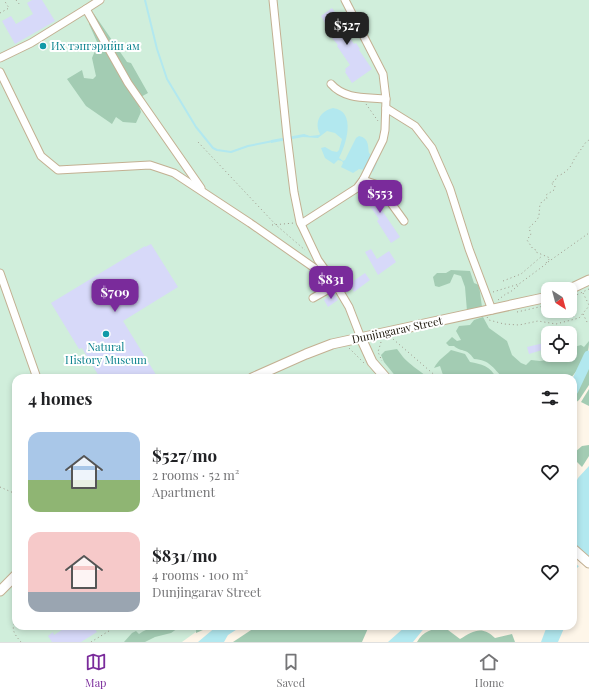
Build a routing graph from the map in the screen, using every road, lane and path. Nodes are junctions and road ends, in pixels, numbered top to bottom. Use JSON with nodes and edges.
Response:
{"nodes":[{"id":1,"x":4,"y":0,"type":"edge"},
{"id":2,"x":16,"y":0,"type":"edge"},
{"id":3,"x":100,"y":0,"type":"edge"},
{"id":4,"x":273,"y":0,"type":"edge"},
{"id":5,"x":345,"y":0,"type":"edge"},
{"id":6,"x":20,"y":5,"type":"dead end"},
{"id":7,"x":86,"y":9,"type":"junction"},
{"id":8,"x":0,"y":13,"type":"edge"},
{"id":9,"x":0,"y":58,"type":"edge"},
{"id":10,"x":0,"y":72,"type":"edge"},
{"id":11,"x":331,"y":84,"type":"dead end"},
{"id":12,"x":362,"y":97,"type":"junction"},
{"id":13,"x":386,"y":99,"type":"junction"},
{"id":14,"x":386,"y":108,"type":"junction"},
{"id":15,"x":385,"y":130,"type":"junction"},
{"id":16,"x":589,"y":140,"type":"edge"},
{"id":17,"x":198,"y":142,"type":"dead end"},
{"id":18,"x":363,"y":180,"type":"junction"},
{"id":19,"x":203,"y":192,"type":"junction"},
{"id":20,"x":404,"y":222,"type":"dead end"},
{"id":21,"x":301,"y":223,"type":"junction"},
{"id":22,"x":276,"y":224,"type":"junction"},
{"id":23,"x":272,"y":225,"type":"dead end"},
{"id":24,"x":589,"y":233,"type":"edge"},
{"id":25,"x":308,"y":252,"type":"dead end"},
{"id":26,"x":543,"y":256,"type":"junction"},
{"id":27,"x":546,"y":263,"type":"junction"},
{"id":28,"x":0,"y":273,"type":"edge"},
{"id":29,"x":589,"y":280,"type":"edge"},
{"id":30,"x":503,"y":281,"type":"dead end"},
{"id":31,"x":335,"y":283,"type":"junction"},
{"id":32,"x":519,"y":284,"type":"junction"},
{"id":33,"x":577,"y":286,"type":"edge"},
{"id":34,"x":589,"y":289,"type":"edge"},
{"id":35,"x":583,"y":292,"type":"junction"},
{"id":36,"x":487,"y":294,"type":"junction"},
{"id":37,"x":577,"y":295,"type":"edge"},
{"id":38,"x":314,"y":298,"type":"dead end"},
{"id":39,"x":541,"y":298,"type":"edge"},
{"id":40,"x":589,"y":306,"type":"edge"},
{"id":41,"x":489,"y":309,"type":"junction"},
{"id":42,"x":583,"y":314,"type":"junction"},
{"id":43,"x":574,"y":320,"type":"joint"},
{"id":44,"x":588,"y":324,"type":"dead end"},
{"id":45,"x":520,"y":325,"type":"junction"},
{"id":46,"x":521,"y":328,"type":"dead end"},
{"id":47,"x":385,"y":335,"type":"junction"},
{"id":48,"x":361,"y":338,"type":"junction"},
{"id":49,"x":349,"y":348,"type":"dead end"},
{"id":50,"x":363,"y":363,"type":"dead end"},
{"id":51,"x":383,"y":363,"type":"dead end"},
{"id":52,"x":36,"y":374,"type":"edge"},
{"id":53,"x":261,"y":374,"type":"edge"},
{"id":54,"x":382,"y":374,"type":"edge"},
{"id":55,"x":433,"y":374,"type":"edge"},
{"id":56,"x":0,"y":487,"type":"edge"},
{"id":57,"x":12,"y":492,"type":"edge"},
{"id":58,"x":577,"y":552,"type":"edge"},
{"id":59,"x":589,"y":563,"type":"edge"},
{"id":60,"x":12,"y":578,"type":"edge"},
{"id":61,"x":0,"y":591,"type":"edge"},
{"id":62,"x":14,"y":630,"type":"edge"},
{"id":63,"x":110,"y":630,"type":"edge"},
{"id":64,"x":21,"y":642,"type":"edge"},
{"id":65,"x":91,"y":642,"type":"edge"}],
"edges":[{"from":1,"to":8,"type":"path"},
{"from":2,"to":6,"type":"path"},
{"from":3,"to":7,"type":"street"},
{"from":4,"to":21,"type":"street"},
{"from":5,"to":13,"type":"street"},
{"from":7,"to":9,"type":"street"},
{"from":7,"to":19,"type":"street"},
{"from":10,"to":19,"type":"street"},
{"from":11,"to":12,"type":"street"},
{"from":12,"to":13,"type":"street"},
{"from":12,"to":15,"type":"path"},
{"from":13,"to":14,"type":"street"},
{"from":14,"to":15,"type":"street"},
{"from":14,"to":36,"type":"street"},
{"from":15,"to":18,"type":"street"},
{"from":16,"to":26,"type":"path"},
{"from":17,"to":22,"type":"path"},
{"from":18,"to":20,"type":"street"},
{"from":18,"to":21,"type":"street"},
{"from":19,"to":31,"type":"street"},
{"from":21,"to":22,"type":"path"},
{"from":21,"to":31,"type":"street"},
{"from":22,"to":23,"type":"path"},
{"from":22,"to":25,"type":"path"},
{"from":24,"to":27,"type":"path"},
{"from":26,"to":27,"type":"path"},
{"from":26,"to":30,"type":"path"},
{"from":27,"to":32,"type":"path"},
{"from":28,"to":52,"type":"street"},
{"from":29,"to":33,"type":"main road"},
{"from":31,"to":38,"type":"street"},
{"from":31,"to":48,"type":"street"},
{"from":32,"to":36,"type":"path"},
{"from":32,"to":41,"type":"path"},
{"from":34,"to":35,"type":"path"},
{"from":35,"to":37,"type":"path"},
{"from":35,"to":40,"type":"path"},
{"from":36,"to":41,"type":"street"},
{"from":39,"to":41,"type":"main road","name":"Dunjingarav Street"},
{"from":40,"to":42,"type":"path"},
{"from":41,"to":45,"type":"path"},
{"from":41,"to":47,"type":"main road","name":"Dunjingarav Street"},
{"from":42,"to":43,"type":"path"},
{"from":42,"to":44,"type":"path"},
{"from":43,"to":45,"type":"path"},
{"from":45,"to":46,"type":"path"},
{"from":47,"to":48,"type":"main road","name":"Dunjingarav Street"},
{"from":47,"to":51,"type":"path"},
{"from":47,"to":55,"type":"path"},
{"from":48,"to":53,"type":"main road","name":"Dunjingarav Street"},
{"from":48,"to":54,"type":"main road"},
{"from":49,"to":50,"type":"path"},
{"from":56,"to":57,"type":"path"},
{"from":58,"to":59,"type":"main road"},
{"from":60,"to":61,"type":"main road"},
{"from":62,"to":64,"type":"path"},
{"from":63,"to":65,"type":"path"}]}
